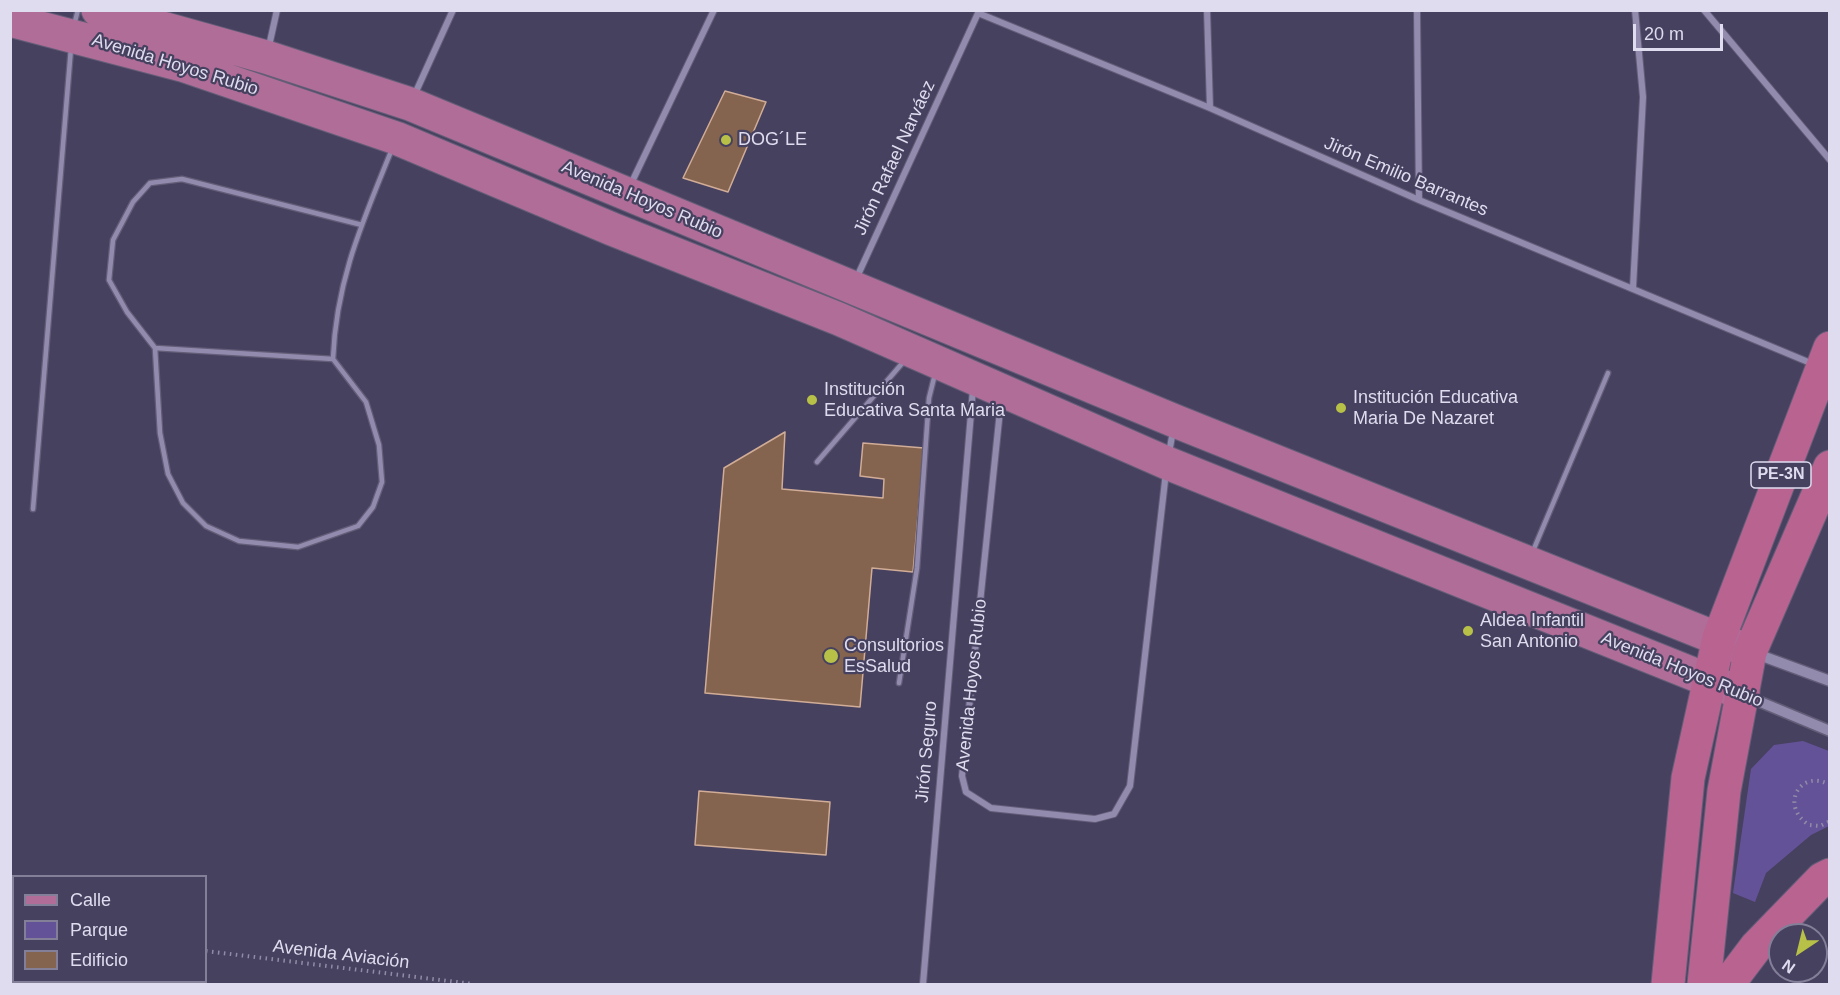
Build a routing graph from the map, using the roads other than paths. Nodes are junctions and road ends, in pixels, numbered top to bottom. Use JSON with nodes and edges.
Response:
{"nodes":[{"id":1,"x":98,"y":10,"type":"edge"},
{"id":2,"x":277,"y":10,"type":"edge"},
{"id":3,"x":453,"y":10,"type":"edge"},
{"id":4,"x":714,"y":10,"type":"edge"},
{"id":5,"x":1206,"y":10,"type":"edge"},
{"id":6,"x":1417,"y":10,"type":"edge"},
{"id":7,"x":1635,"y":10,"type":"edge"},
{"id":8,"x":1704,"y":10,"type":"edge"},
{"id":9,"x":978,"y":12,"type":"edge"},
{"id":10,"x":10,"y":20,"type":"edge"},
{"id":11,"x":75,"y":22,"type":"edge"},
{"id":12,"x":260,"y":73,"type":"junction"},
{"id":13,"x":1210,"y":108,"type":"junction"},
{"id":14,"x":403,"y":121,"type":"junction"},
{"id":15,"x":1830,"y":160,"type":"edge"},
{"id":16,"x":1419,"y":200,"type":"junction"},
{"id":17,"x":619,"y":211,"type":"junction"},
{"id":18,"x":362,"y":225,"type":"junction"},
{"id":19,"x":1633,"y":288,"type":"junction"},
{"id":20,"x":845,"y":304,"type":"junction"},
{"id":21,"x":922,"y":341,"type":"junction"},
{"id":22,"x":155,"y":348,"type":"junction"},
{"id":23,"x":1826,"y":358,"type":"edge"},
{"id":24,"x":333,"y":359,"type":"junction"},
{"id":25,"x":1608,"y":373,"type":"dead end"},
{"id":26,"x":988,"y":385,"type":"junction"},
{"id":27,"x":1175,"y":422,"type":"junction"},
{"id":28,"x":817,"y":462,"type":"dead end"},
{"id":29,"x":1167,"y":463,"type":"junction"},
{"id":30,"x":1830,"y":467,"type":"edge"},
{"id":31,"x":33,"y":509,"type":"dead end"},
{"id":32,"x":1529,"y":562,"type":"junction"},
{"id":33,"x":1719,"y":638,"type":"junction"},
{"id":34,"x":1750,"y":652,"type":"junction"},
{"id":35,"x":1710,"y":680,"type":"junction"},
{"id":36,"x":1830,"y":681,"type":"edge"},
{"id":37,"x":899,"y":683,"type":"dead end"},
{"id":38,"x":1743,"y":694,"type":"junction"},
{"id":39,"x":1830,"y":731,"type":"edge"},
{"id":40,"x":1830,"y":875,"type":"edge"},
{"id":41,"x":923,"y":984,"type":"edge"},
{"id":42,"x":1668,"y":984,"type":"edge"},
{"id":43,"x":1704,"y":984,"type":"edge"},
{"id":44,"x":1728,"y":984,"type":"edge"}],
"edges":[{"from":1,"to":12,"type":"main road","name":"Avenida Hoyos Rubio"},
{"from":2,"to":12,"type":"street"},
{"from":3,"to":14,"type":"street"},
{"from":4,"to":17,"type":"street"},
{"from":5,"to":13,"type":"street"},
{"from":6,"to":16,"type":"street"},
{"from":7,"to":19,"type":"street"},
{"from":8,"to":15,"type":"street"},
{"from":9,"to":13,"type":"street","name":"Jirón Emilio Barrantes"},
{"from":9,"to":20,"type":"street","name":"Jirón Rafael Narváez"},
{"from":10,"to":11,"type":"main road","name":"Avenida Hoyos Rubio"},
{"from":11,"to":12,"type":"main road","name":"Avenida Hoyos Rubio"},
{"from":11,"to":31,"type":"lane"},
{"from":12,"to":14,"type":"main road","name":"Avenida Hoyos Rubio"},
{"from":13,"to":16,"type":"street","name":"Jirón Emilio Barrantes"},
{"from":14,"to":17,"type":"main road","name":"Avenida Hoyos Rubio"},
{"from":14,"to":18,"type":"lane"},
{"from":16,"to":19,"type":"street","name":"Jirón Emilio Barrantes"},
{"from":17,"to":20,"type":"main road","name":"Avenida Hoyos Rubio"},
{"from":18,"to":22,"type":"lane"},
{"from":18,"to":24,"type":"lane"},
{"from":19,"to":23,"type":"street","name":"Jirón Emilio Barrantes"},
{"from":20,"to":21,"type":"main road","name":"Avenida Hoyos Rubio"},
{"from":21,"to":26,"type":"main road","name":"Avenida Hoyos Rubio"},
{"from":21,"to":27,"type":"main road","name":"Avenida Hoyos Rubio"},
{"from":21,"to":28,"type":"lane"},
{"from":21,"to":37,"type":"lane"},
{"from":22,"to":24,"type":"lane"},
{"from":22,"to":24,"type":"lane"},
{"from":23,"to":33,"type":"highway","number":"PE-3N"},
{"from":25,"to":32,"type":"lane"},
{"from":26,"to":29,"type":"main road","name":"Avenida Hoyos Rubio"},
{"from":26,"to":29,"type":"street","name":"Avenida Hoyos Rubio"},
{"from":26,"to":41,"type":"street","name":"Jirón Seguro"},
{"from":27,"to":29,"type":"street","name":"Avenida Hoyos Rubio"},
{"from":27,"to":32,"type":"main road","name":"Avenida Hoyos Rubio"},
{"from":29,"to":35,"type":"main road","name":"Avenida Hoyos Rubio"},
{"from":30,"to":34,"type":"highway","number":"PE-3N"},
{"from":32,"to":33,"type":"main road","name":"Avenida Hoyos Rubio"},
{"from":33,"to":34,"type":"main road","name":"Avenida Hoyos Rubio"},
{"from":33,"to":35,"type":"highway","number":"PE-3N"},
{"from":34,"to":36,"type":"street","name":"Avenida Hoyos Rubio"},
{"from":34,"to":38,"type":"highway","number":"PE-3N"},
{"from":35,"to":38,"type":"main road","name":"Avenida Hoyos Rubio"},
{"from":35,"to":42,"type":"highway","number":"PE-3N"},
{"from":38,"to":39,"type":"street","name":"Avenida Hoyos Rubio"},
{"from":38,"to":43,"type":"highway","number":"PE-3N"},
{"from":40,"to":44,"type":"highway"}]}
